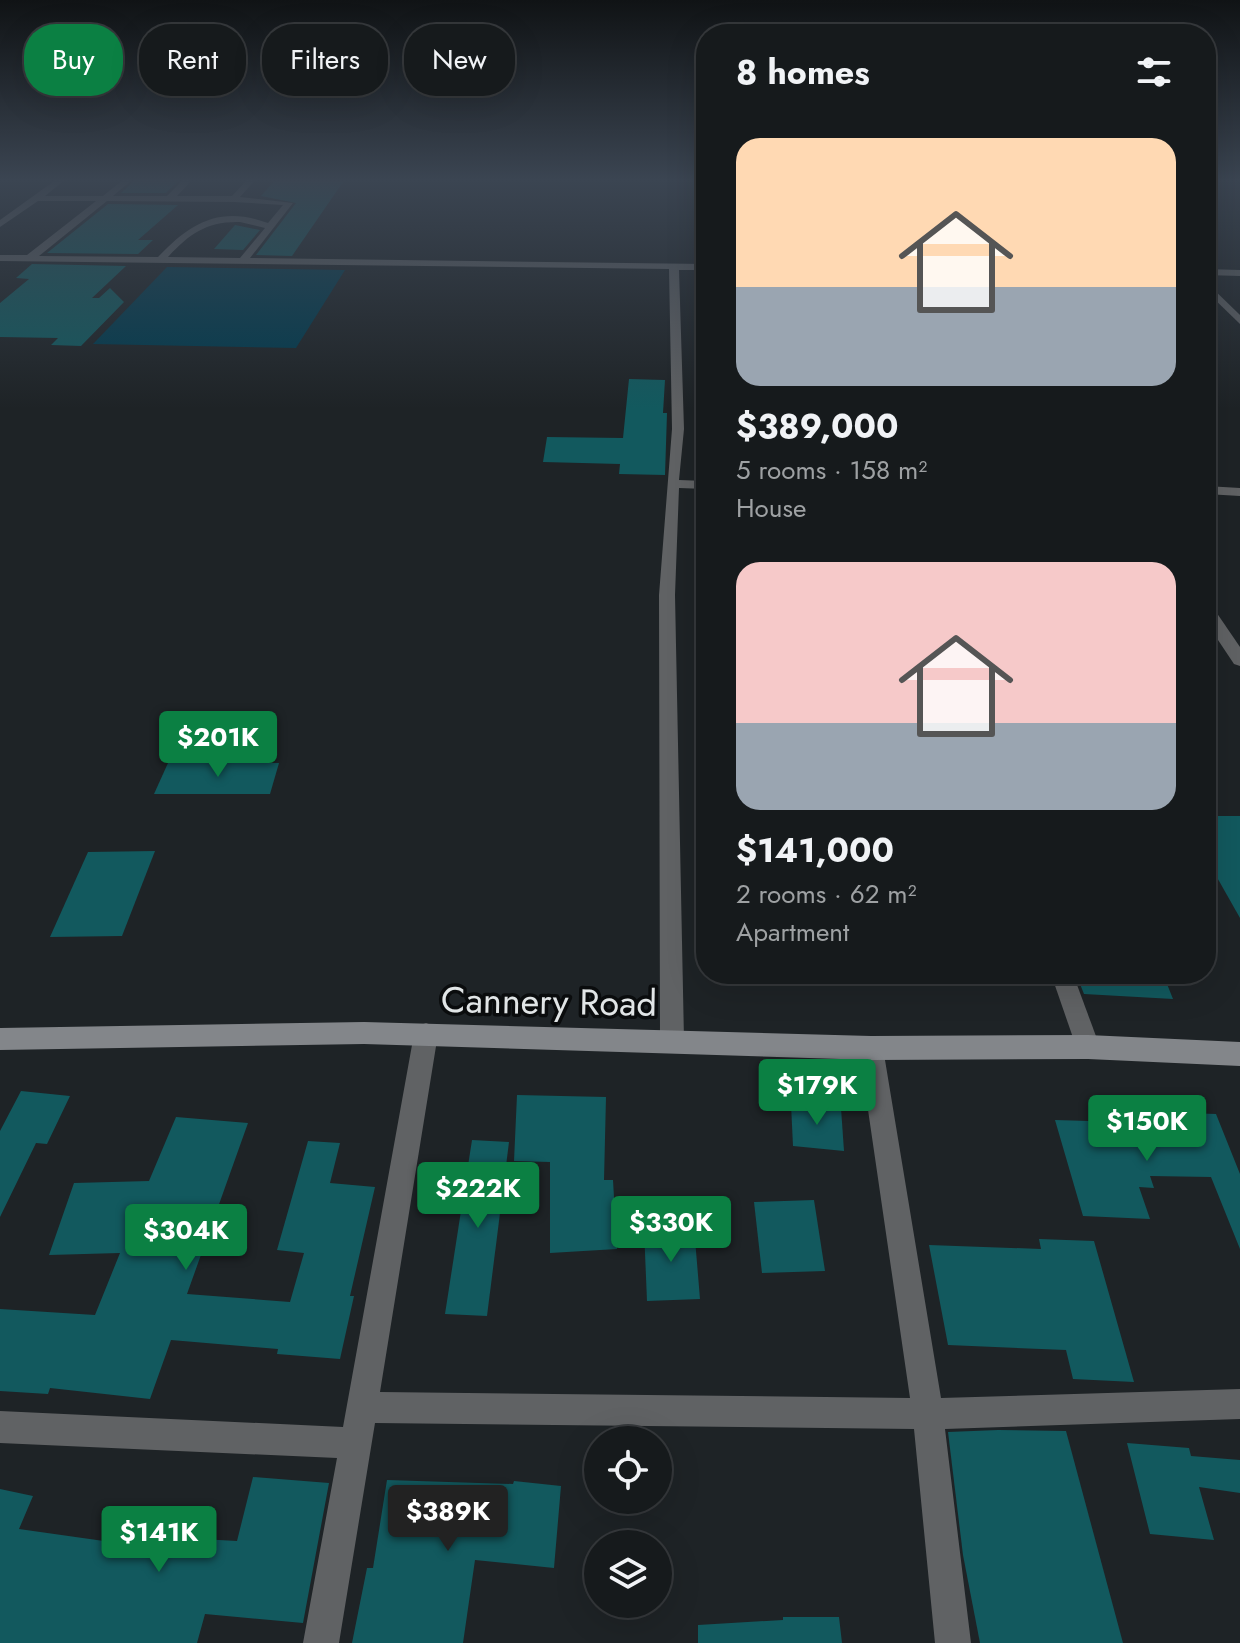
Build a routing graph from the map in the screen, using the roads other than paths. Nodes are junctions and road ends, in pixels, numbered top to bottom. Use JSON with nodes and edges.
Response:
{"nodes":[{"id":1,"x":33,"y":256,"type":"edge"},
{"id":2,"x":164,"y":256,"type":"edge"},
{"id":3,"x":247,"y":256,"type":"edge"},
{"id":4,"x":0,"y":258,"type":"edge"},
{"id":5,"x":30,"y":258,"type":"junction"},
{"id":6,"x":161,"y":259,"type":"junction"},
{"id":7,"x":244,"y":260,"type":"junction"},
{"id":8,"x":674,"y":266,"type":"junction"},
{"id":9,"x":696,"y":267,"type":"edge"},
{"id":10,"x":1216,"y":272,"type":"edge"},
{"id":11,"x":1240,"y":273,"type":"edge"},
{"id":12,"x":1216,"y":296,"type":"edge"},
{"id":13,"x":1240,"y":321,"type":"edge"},
{"id":14,"x":672,"y":484,"type":"junction"},
{"id":15,"x":696,"y":485,"type":"edge"},
{"id":16,"x":1216,"y":491,"type":"edge"},
{"id":17,"x":1240,"y":492,"type":"edge"},
{"id":18,"x":1216,"y":625,"type":"edge"},
{"id":19,"x":1240,"y":660,"type":"edge"},
{"id":20,"x":1066,"y":984,"type":"edge"},
{"id":21,"x":426,"y":1034,"type":"junction"},
{"id":22,"x":0,"y":1039,"type":"edge"},
{"id":23,"x":672,"y":1040,"type":"junction"},
{"id":24,"x":1088,"y":1047,"type":"junction"},
{"id":25,"x":871,"y":1048,"type":"junction"},
{"id":26,"x":1240,"y":1054,"type":"edge"},
{"id":27,"x":1240,"y":1404,"type":"edge"},
{"id":28,"x":362,"y":1407,"type":"junction"},
{"id":29,"x":928,"y":1414,"type":"junction"},
{"id":30,"x":0,"y":1427,"type":"edge"},
{"id":31,"x":355,"y":1443,"type":"junction"},
{"id":32,"x":321,"y":1643,"type":"edge"},
{"id":33,"x":953,"y":1643,"type":"edge"}],
"edges":[{"from":1,"to":5,"type":"street"},
{"from":2,"to":6,"type":"street"},
{"from":3,"to":7,"type":"street"},
{"from":4,"to":5,"type":"street"},
{"from":5,"to":6,"type":"street"},
{"from":6,"to":7,"type":"street"},
{"from":7,"to":8,"type":"street"},
{"from":8,"to":9,"type":"street"},
{"from":8,"to":14,"type":"street"},
{"from":10,"to":11,"type":"street"},
{"from":12,"to":13,"type":"street"},
{"from":14,"to":15,"type":"street"},
{"from":14,"to":23,"type":"street"},
{"from":16,"to":17,"type":"street"},
{"from":18,"to":19,"type":"street"},
{"from":20,"to":24,"type":"street"},
{"from":21,"to":22,"type":"main road","name":"Cannery Road"},
{"from":21,"to":23,"type":"main road","name":"Cannery Road"},
{"from":21,"to":28,"type":"street"},
{"from":23,"to":25,"type":"main road","name":"Cannery Road"},
{"from":24,"to":25,"type":"main road","name":"Cannery Road"},
{"from":24,"to":26,"type":"main road","name":"Cannery Road"},
{"from":25,"to":29,"type":"street"},
{"from":27,"to":29,"type":"street"},
{"from":28,"to":29,"type":"street"},
{"from":28,"to":31,"type":"street"},
{"from":29,"to":33,"type":"street"},
{"from":30,"to":31,"type":"street"},
{"from":31,"to":32,"type":"street"}]}
